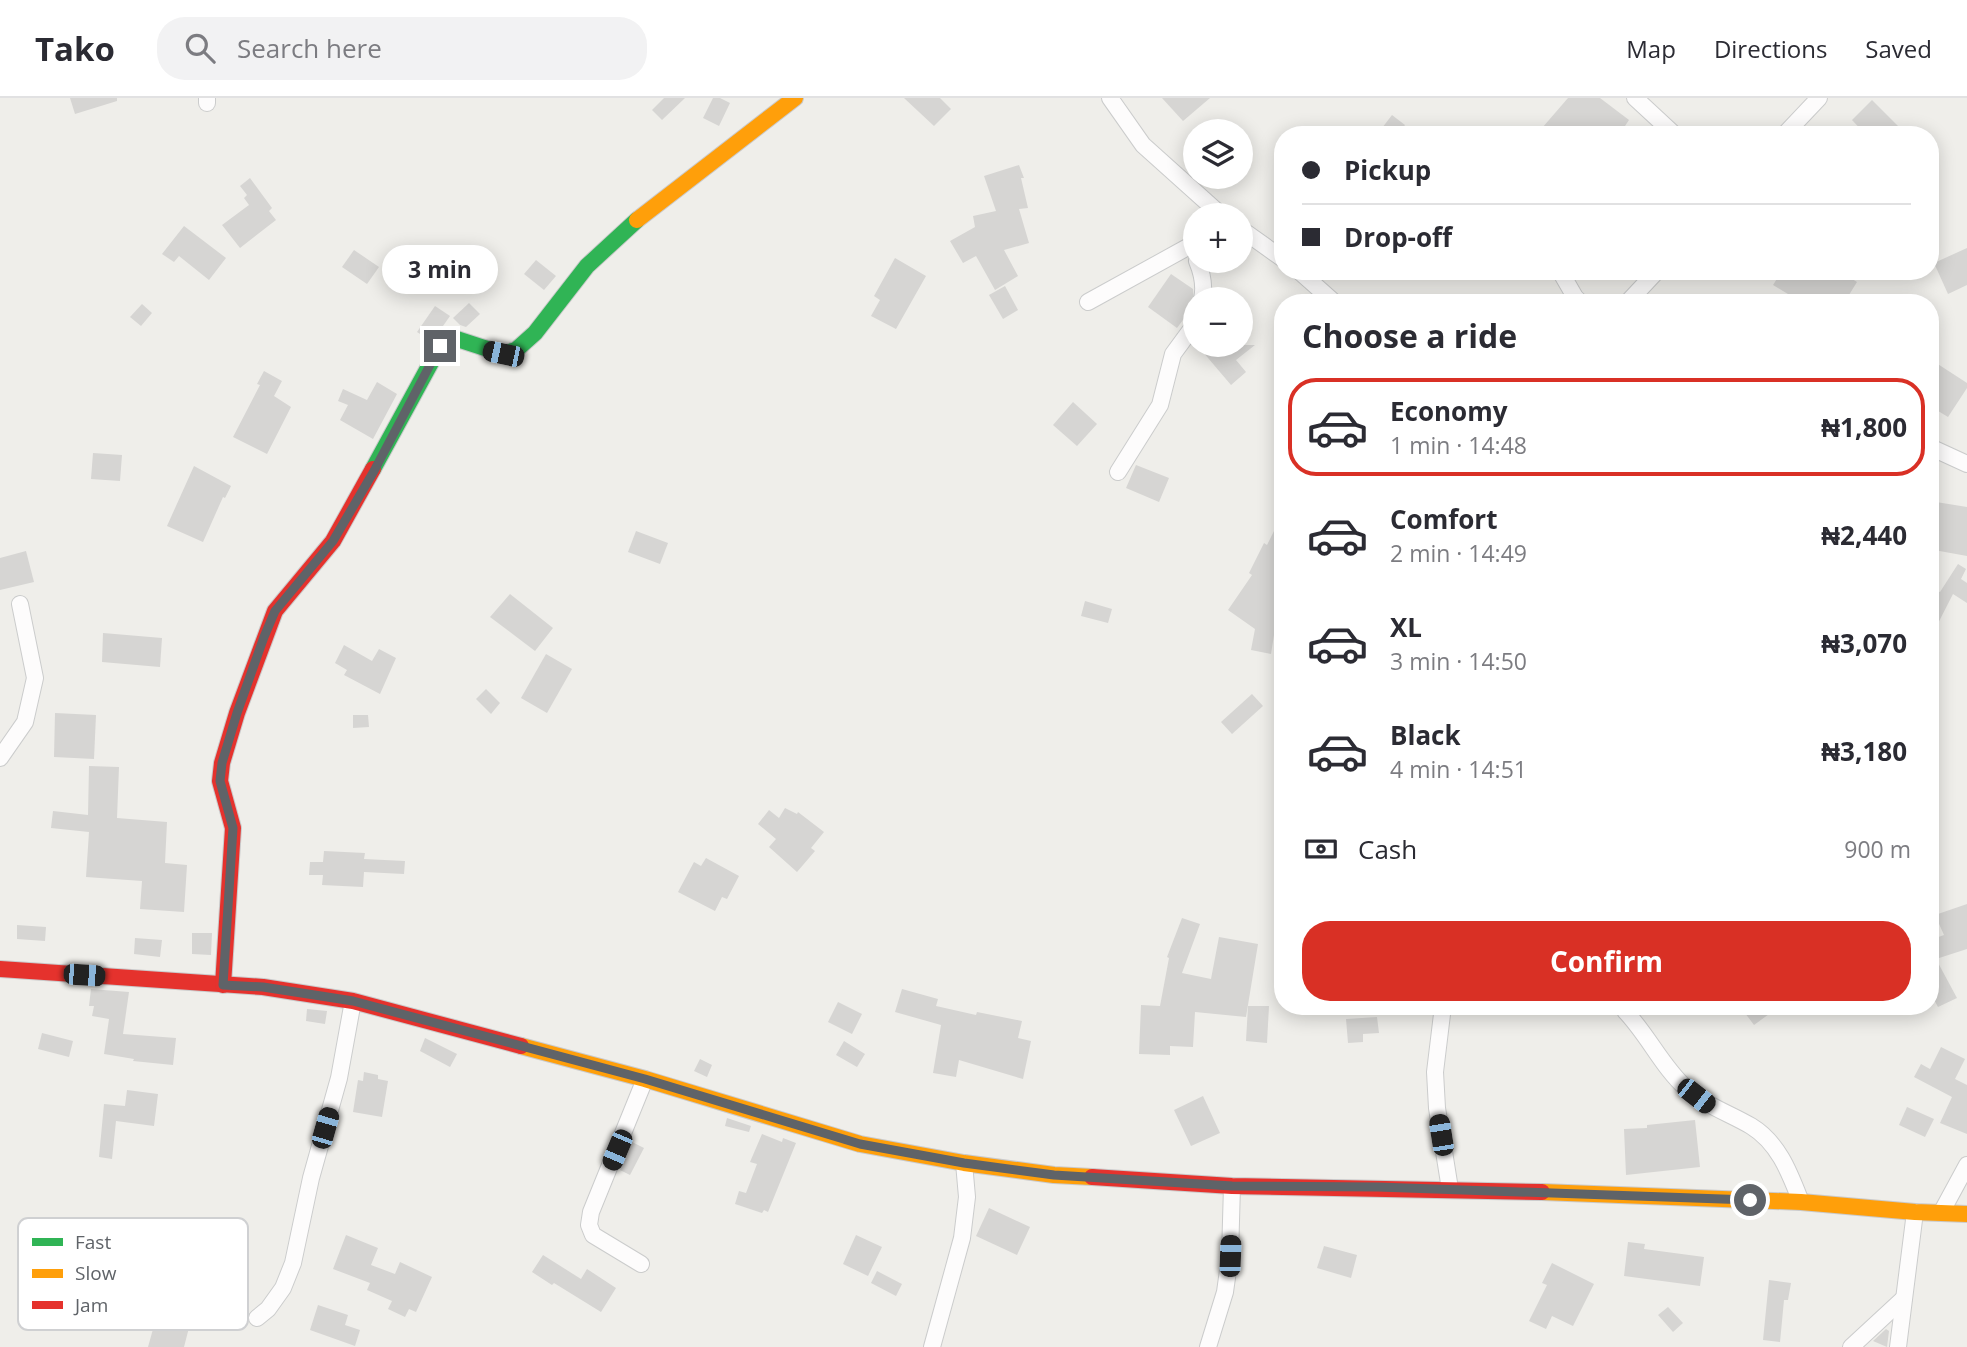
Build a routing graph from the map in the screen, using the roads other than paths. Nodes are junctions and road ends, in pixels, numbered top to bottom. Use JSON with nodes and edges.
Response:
{"nodes":[{"id":1,"x":795,"y":98,"type":"edge"},
{"id":2,"x":1110,"y":98,"type":"edge"},
{"id":3,"x":1635,"y":98,"type":"edge"},
{"id":4,"x":1819,"y":98,"type":"edge"},
{"id":5,"x":1665,"y":126,"type":"edge"},
{"id":6,"x":1793,"y":126,"type":"edge"},
{"id":7,"x":1208,"y":203,"type":"edge"},
{"id":8,"x":1253,"y":238,"type":"edge"},
{"id":9,"x":1274,"y":253,"type":"edge"},
{"id":10,"x":1183,"y":258,"type":"edge"},
{"id":11,"x":1309,"y":280,"type":"edge"},
{"id":12,"x":1649,"y":280,"type":"edge"},
{"id":13,"x":1325,"y":294,"type":"edge"},
{"id":14,"x":1636,"y":294,"type":"edge"},
{"id":15,"x":1088,"y":302,"type":"dead end"},
{"id":16,"x":1183,"y":340,"type":"edge"},
{"id":17,"x":1939,"y":451,"type":"edge"},
{"id":18,"x":1967,"y":464,"type":"edge"},
{"id":19,"x":1118,"y":472,"type":"dead end"},
{"id":20,"x":20,"y":604,"type":"dead end"},
{"id":21,"x":0,"y":758,"type":"edge"},
{"id":22,"x":0,"y":969,"type":"edge"},
{"id":23,"x":223,"y":985,"type":"junction"},
{"id":24,"x":353,"y":1001,"type":"junction"},
{"id":25,"x":1442,"y":1015,"type":"edge"},
{"id":26,"x":1628,"y":1015,"type":"edge"},
{"id":27,"x":645,"y":1079,"type":"junction"},
{"id":28,"x":964,"y":1163,"type":"junction"},
{"id":29,"x":1967,"y":1166,"type":"edge"},
{"id":30,"x":1232,"y":1186,"type":"junction"},
{"id":31,"x":1450,"y":1189,"type":"junction"},
{"id":32,"x":1801,"y":1202,"type":"junction"},
{"id":33,"x":1915,"y":1212,"type":"junction"},
{"id":34,"x":1941,"y":1213,"type":"junction"},
{"id":35,"x":1967,"y":1214,"type":"edge"},
{"id":36,"x":641,"y":1264,"type":"dead end"},
{"id":37,"x":1903,"y":1298,"type":"junction"},
{"id":38,"x":257,"y":1318,"type":"dead end"},
{"id":39,"x":932,"y":1347,"type":"edge"},
{"id":40,"x":1208,"y":1347,"type":"edge"},
{"id":41,"x":1851,"y":1347,"type":"edge"},
{"id":42,"x":1898,"y":1347,"type":"edge"}],
"edges":[{"from":1,"to":23,"type":"street"},
{"from":2,"to":7,"type":"street"},
{"from":3,"to":5,"type":"street"},
{"from":4,"to":6,"type":"street"},
{"from":8,"to":9,"type":"street"},
{"from":10,"to":15,"type":"street"},
{"from":11,"to":13,"type":"street"},
{"from":12,"to":14,"type":"street"},
{"from":16,"to":19,"type":"street"},
{"from":17,"to":18,"type":"street"},
{"from":20,"to":21,"type":"street"},
{"from":22,"to":23,"type":"street"},
{"from":23,"to":24,"type":"street"},
{"from":24,"to":27,"type":"street"},
{"from":24,"to":38,"type":"street"},
{"from":25,"to":31,"type":"street"},
{"from":26,"to":32,"type":"street"},
{"from":27,"to":28,"type":"street"},
{"from":27,"to":36,"type":"street"},
{"from":28,"to":30,"type":"street"},
{"from":28,"to":39,"type":"street"},
{"from":29,"to":34,"type":"street"},
{"from":30,"to":31,"type":"street"},
{"from":30,"to":40,"type":"street"},
{"from":31,"to":32,"type":"street"},
{"from":32,"to":33,"type":"street"},
{"from":33,"to":34,"type":"street"},
{"from":33,"to":37,"type":"street"},
{"from":34,"to":35,"type":"street"},
{"from":37,"to":41,"type":"street"},
{"from":37,"to":42,"type":"street"}]}
